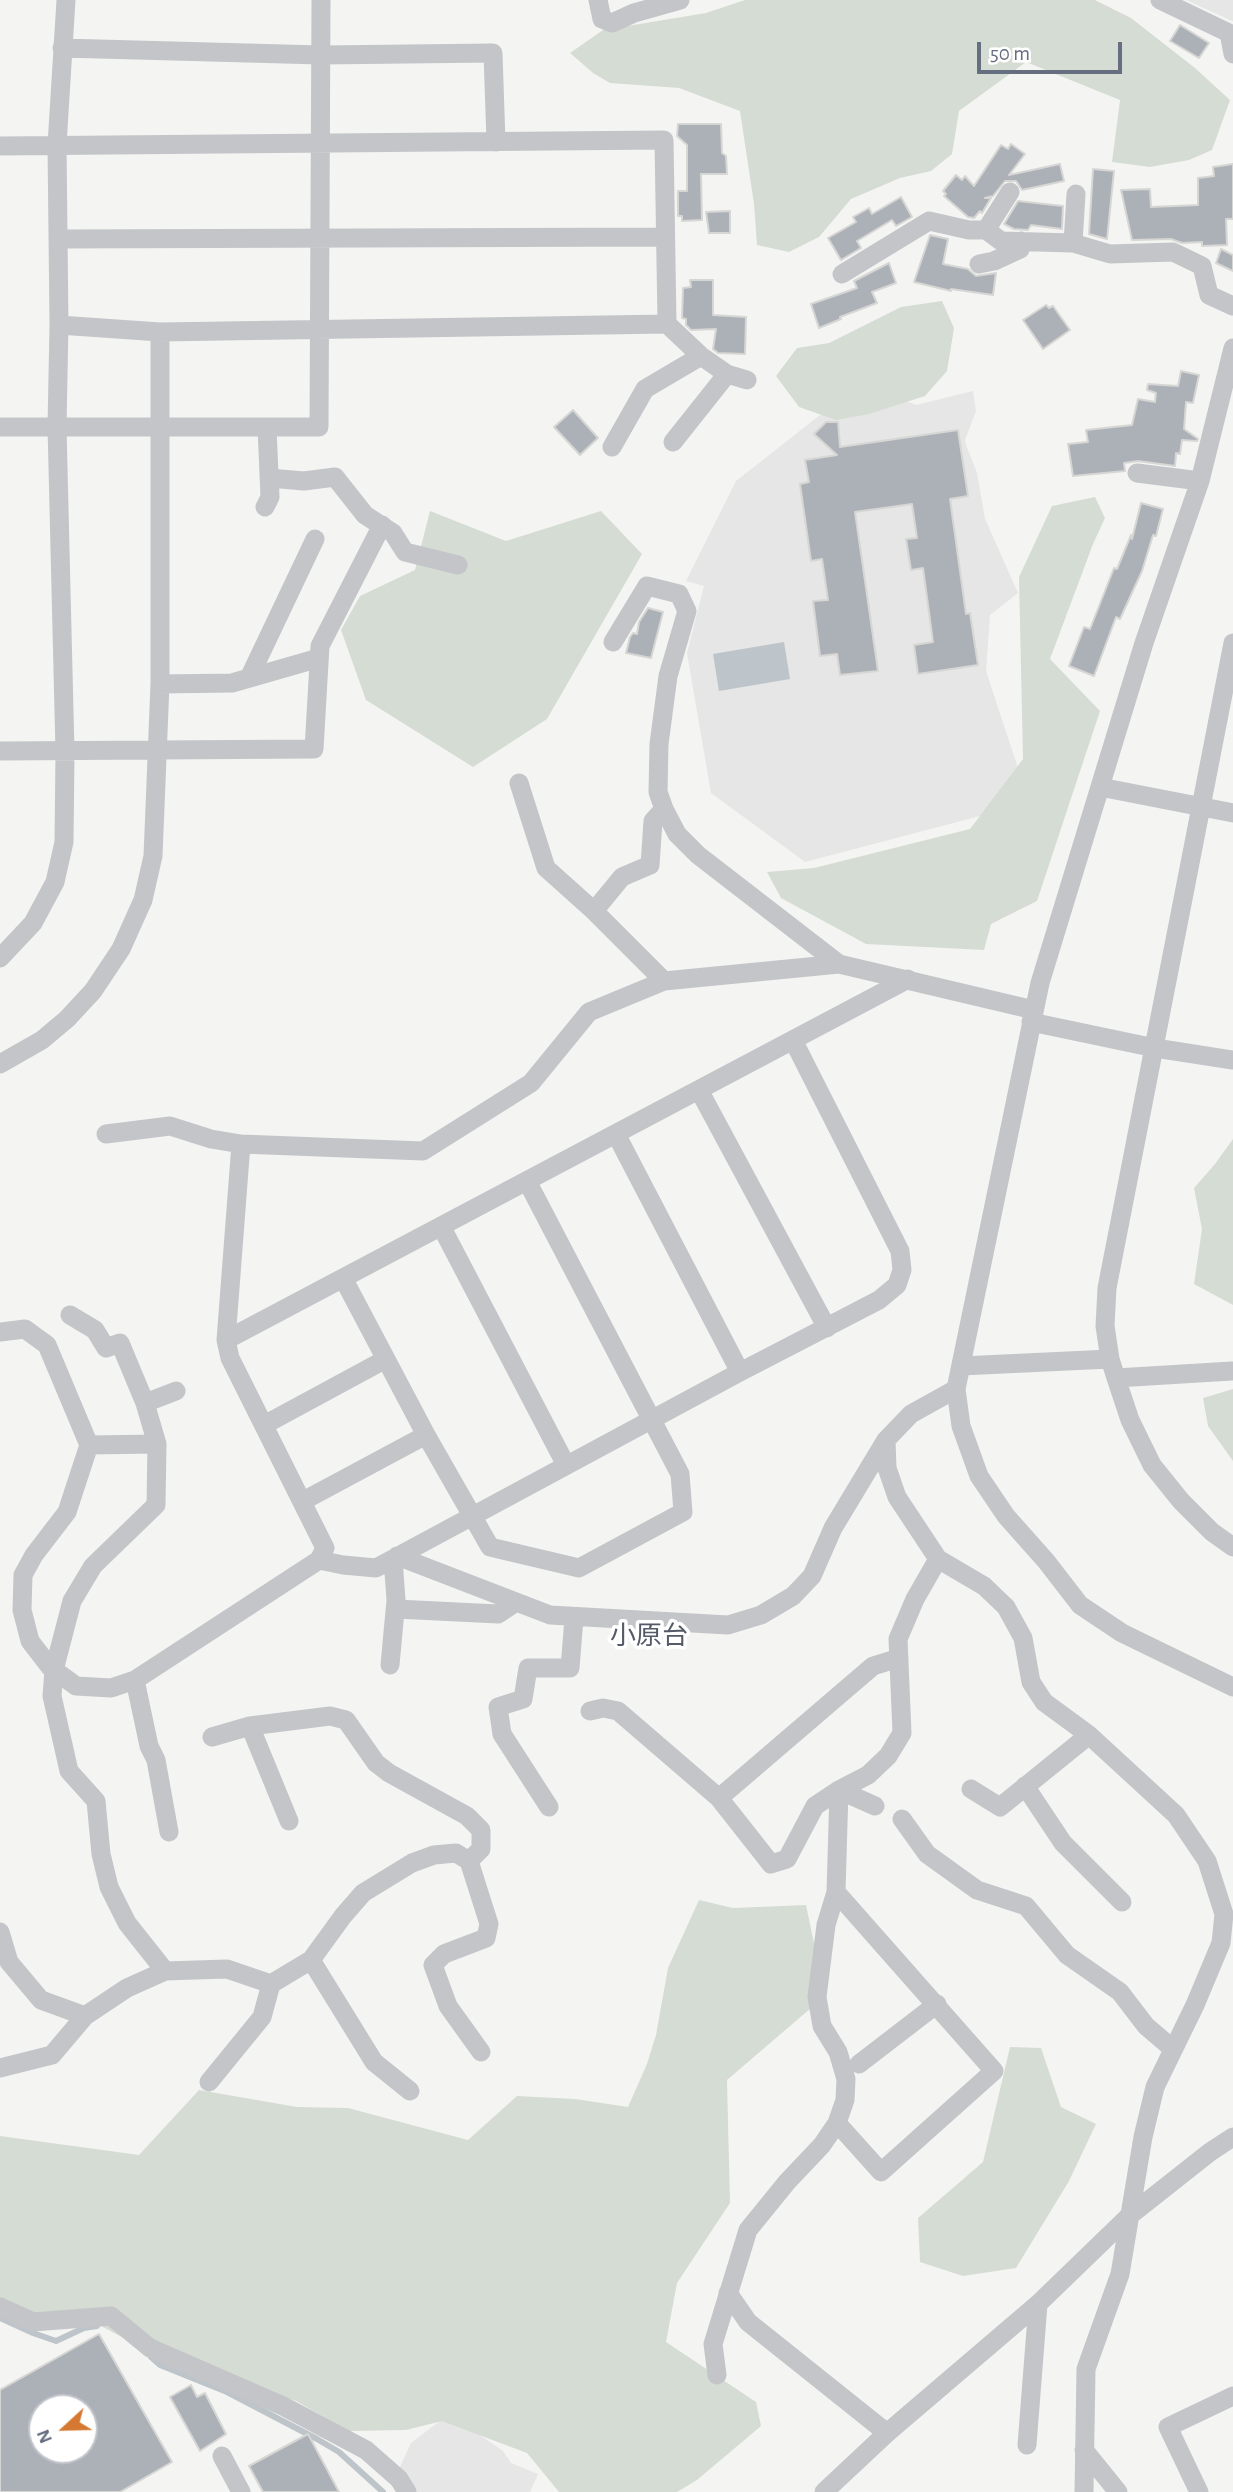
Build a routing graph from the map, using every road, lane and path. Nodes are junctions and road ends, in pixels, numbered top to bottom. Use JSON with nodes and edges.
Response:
{"nodes":[{"id":1,"x":66,"y":0,"type":"edge"},
{"id":2,"x":321,"y":0,"type":"edge"},
{"id":3,"x":598,"y":0,"type":"edge"},
{"id":4,"x":680,"y":0,"type":"edge"},
{"id":5,"x":1160,"y":0,"type":"edge"},
{"id":6,"x":1231,"y":31,"type":"edge"},
{"id":7,"x":62,"y":48,"type":"junction"},
{"id":8,"x":1233,"y":54,"type":"edge"},
{"id":9,"x":321,"y":55,"type":"junction"},
{"id":10,"x":496,"y":142,"type":"junction"},
{"id":11,"x":57,"y":145,"type":"junction"},
{"id":12,"x":320,"y":145,"type":"junction"},
{"id":13,"x":0,"y":146,"type":"edge"},
{"id":14,"x":1010,"y":192,"type":"dead end"},
{"id":15,"x":1076,"y":194,"type":"dead end"},
{"id":16,"x":986,"y":230,"type":"junction"},
{"id":17,"x":664,"y":237,"type":"junction"},
{"id":18,"x":58,"y":239,"type":"junction"},
{"id":19,"x":320,"y":239,"type":"junction"},
{"id":20,"x":1021,"y":241,"type":"junction"},
{"id":21,"x":1073,"y":243,"type":"junction"},
{"id":22,"x":979,"y":264,"type":"dead end"},
{"id":23,"x":842,"y":274,"type":"dead end"},
{"id":24,"x":1233,"y":306,"type":"edge"},
{"id":25,"x":667,"y":324,"type":"junction"},
{"id":26,"x":59,"y":325,"type":"junction"},
{"id":27,"x":160,"y":331,"type":"junction"},
{"id":28,"x":320,"y":331,"type":"junction"},
{"id":29,"x":1233,"y":348,"type":"edge"},
{"id":30,"x":701,"y":356,"type":"junction"},
{"id":31,"x":727,"y":374,"type":"junction"},
{"id":32,"x":747,"y":380,"type":"dead end"},
{"id":33,"x":0,"y":427,"type":"edge"},
{"id":34,"x":57,"y":427,"type":"junction"},
{"id":35,"x":161,"y":428,"type":"junction"},
{"id":36,"x":267,"y":428,"type":"junction"},
{"id":37,"x":673,"y":442,"type":"dead end"},
{"id":38,"x":612,"y":447,"type":"dead end"},
{"id":39,"x":1138,"y":473,"type":"dead end"},
{"id":40,"x":269,"y":478,"type":"junction"},
{"id":41,"x":1200,"y":481,"type":"junction"},
{"id":42,"x":265,"y":508,"type":"dead end"},
{"id":43,"x":382,"y":525,"type":"junction"},
{"id":44,"x":315,"y":539,"type":"dead end"},
{"id":45,"x":457,"y":565,"type":"dead end"},
{"id":46,"x":613,"y":642,"type":"dead end"},
{"id":47,"x":1233,"y":643,"type":"edge"},
{"id":48,"x":319,"y":658,"type":"junction"},
{"id":49,"x":249,"y":678,"type":"junction"},
{"id":50,"x":160,"y":684,"type":"junction"},
{"id":51,"x":0,"y":751,"type":"edge"},
{"id":52,"x":158,"y":751,"type":"junction"},
{"id":53,"x":65,"y":752,"type":"junction"},
{"id":54,"x":519,"y":783,"type":"dead end"},
{"id":55,"x":1100,"y":787,"type":"junction"},
{"id":56,"x":1201,"y":807,"type":"junction"},
{"id":57,"x":664,"y":808,"type":"junction"},
{"id":58,"x":1233,"y":813,"type":"edge"},
{"id":59,"x":594,"y":911,"type":"junction"},
{"id":60,"x":0,"y":958,"type":"edge"},
{"id":61,"x":839,"y":964,"type":"junction"},
{"id":62,"x":908,"y":979,"type":"junction"},
{"id":63,"x":664,"y":981,"type":"junction"},
{"id":64,"x":1032,"y":1016,"type":"junction"},
{"id":65,"x":793,"y":1040,"type":"junction"},
{"id":66,"x":1155,"y":1048,"type":"junction"},
{"id":67,"x":1233,"y":1060,"type":"edge"},
{"id":68,"x":0,"y":1064,"type":"edge"},
{"id":69,"x":699,"y":1090,"type":"junction"},
{"id":70,"x":616,"y":1133,"type":"junction"},
{"id":71,"x":106,"y":1134,"type":"dead end"},
{"id":72,"x":241,"y":1144,"type":"junction"},
{"id":73,"x":527,"y":1181,"type":"junction"},
{"id":74,"x":441,"y":1226,"type":"junction"},
{"id":75,"x":343,"y":1278,"type":"junction"},
{"id":76,"x":70,"y":1315,"type":"dead end"},
{"id":77,"x":827,"y":1328,"type":"junction"},
{"id":78,"x":0,"y":1332,"type":"edge"},
{"id":79,"x":226,"y":1340,"type":"junction"},
{"id":80,"x":386,"y":1359,"type":"junction"},
{"id":81,"x":1110,"y":1359,"type":"junction"},
{"id":82,"x":961,"y":1366,"type":"junction"},
{"id":83,"x":1232,"y":1371,"type":"edge"},
{"id":84,"x":740,"y":1372,"type":"junction"},
{"id":85,"x":1116,"y":1378,"type":"junction"},
{"id":86,"x":956,"y":1389,"type":"junction"},
{"id":87,"x":176,"y":1391,"type":"dead end"},
{"id":88,"x":145,"y":1403,"type":"junction"},
{"id":89,"x":651,"y":1419,"type":"junction"},
{"id":90,"x":264,"y":1425,"type":"junction"},
{"id":91,"x":426,"y":1435,"type":"junction"},
{"id":92,"x":887,"y":1440,"type":"junction"},
{"id":93,"x":156,"y":1444,"type":"junction"},
{"id":94,"x":89,"y":1445,"type":"junction"},
{"id":95,"x":566,"y":1465,"type":"junction"},
{"id":96,"x":303,"y":1501,"type":"junction"},
{"id":97,"x":472,"y":1516,"type":"junction"},
{"id":98,"x":1233,"y":1547,"type":"edge"},
{"id":99,"x":395,"y":1557,"type":"junction"},
{"id":100,"x":938,"y":1559,"type":"junction"},
{"id":101,"x":319,"y":1560,"type":"junction"},
{"id":102,"x":516,"y":1602,"type":"junction"},
{"id":103,"x":396,"y":1609,"type":"junction"},
{"id":104,"x":574,"y":1618,"type":"junction"},
{"id":105,"x":898,"y":1658,"type":"junction"},
{"id":106,"x":390,"y":1665,"type":"dead end"},
{"id":107,"x":54,"y":1670,"type":"junction"},
{"id":108,"x":135,"y":1680,"type":"junction"},
{"id":109,"x":1233,"y":1687,"type":"edge"},
{"id":110,"x":590,"y":1711,"type":"dead end"},
{"id":111,"x":250,"y":1726,"type":"junction"},
{"id":112,"x":1089,"y":1735,"type":"junction"},
{"id":113,"x":212,"y":1737,"type":"dead end"},
{"id":114,"x":1025,"y":1786,"type":"junction"},
{"id":115,"x":971,"y":1789,"type":"dead end"},
{"id":116,"x":839,"y":1790,"type":"junction"},
{"id":117,"x":719,"y":1798,"type":"junction"},
{"id":118,"x":875,"y":1805,"type":"dead end"},
{"id":119,"x":549,"y":1807,"type":"dead end"},
{"id":120,"x":902,"y":1819,"type":"dead end"},
{"id":121,"x":289,"y":1821,"type":"dead end"},
{"id":122,"x":169,"y":1832,"type":"dead end"},
{"id":123,"x":469,"y":1861,"type":"junction"},
{"id":124,"x":836,"y":1892,"type":"junction"},
{"id":125,"x":1122,"y":1902,"type":"dead end"},
{"id":126,"x":0,"y":1932,"type":"edge"},
{"id":127,"x":311,"y":1960,"type":"junction"},
{"id":128,"x":165,"y":1971,"type":"junction"},
{"id":129,"x":271,"y":1984,"type":"junction"},
{"id":130,"x":937,"y":2004,"type":"junction"},
{"id":131,"x":85,"y":2015,"type":"junction"},
{"id":132,"x":1173,"y":2049,"type":"junction"},
{"id":133,"x":481,"y":2052,"type":"dead end"},
{"id":134,"x":859,"y":2064,"type":"dead end"},
{"id":135,"x":0,"y":2067,"type":"edge"},
{"id":136,"x":209,"y":2082,"type":"dead end"},
{"id":137,"x":410,"y":2091,"type":"dead end"},
{"id":138,"x":837,"y":2123,"type":"junction"},
{"id":139,"x":1233,"y":2137,"type":"edge"},
{"id":140,"x":1129,"y":2216,"type":"junction"},
{"id":141,"x":728,"y":2293,"type":"junction"},
{"id":142,"x":1038,"y":2304,"type":"junction"},
{"id":143,"x":0,"y":2307,"type":"edge"},
{"id":144,"x":717,"y":2375,"type":"dead end"},
{"id":145,"x":1233,"y":2396,"type":"edge"},
{"id":146,"x":887,"y":2433,"type":"junction"},
{"id":147,"x":1027,"y":2445,"type":"dead end"},
{"id":148,"x":1084,"y":2450,"type":"junction"},
{"id":149,"x":222,"y":2456,"type":"dead end"},
{"id":150,"x":242,"y":2492,"type":"edge"},
{"id":151,"x":407,"y":2492,"type":"edge"},
{"id":152,"x":824,"y":2492,"type":"edge"},
{"id":153,"x":1084,"y":2492,"type":"edge"},
{"id":154,"x":1118,"y":2492,"type":"edge"},
{"id":155,"x":1199,"y":2492,"type":"edge"}],
"edges":[{"from":1,"to":7,"type":"street"},
{"from":2,"to":9,"type":"street"},
{"from":3,"to":4,"type":"street"},
{"from":5,"to":6,"type":"street"},
{"from":6,"to":8,"type":"street"},
{"from":7,"to":9,"type":"street"},
{"from":7,"to":11,"type":"street"},
{"from":9,"to":10,"type":"street"},
{"from":9,"to":12,"type":"street"},
{"from":10,"to":12,"type":"street"},
{"from":10,"to":17,"type":"street"},
{"from":11,"to":12,"type":"street"},
{"from":11,"to":13,"type":"street"},
{"from":11,"to":18,"type":"street"},
{"from":12,"to":19,"type":"street"},
{"from":14,"to":16,"type":"street"},
{"from":15,"to":21,"type":"street"},
{"from":16,"to":20,"type":"street"},
{"from":16,"to":23,"type":"street"},
{"from":17,"to":19,"type":"street"},
{"from":17,"to":25,"type":"street"},
{"from":18,"to":19,"type":"street"},
{"from":18,"to":26,"type":"street"},
{"from":19,"to":28,"type":"street"},
{"from":20,"to":21,"type":"street"},
{"from":20,"to":22,"type":"street"},
{"from":21,"to":24,"type":"street"},
{"from":25,"to":28,"type":"street"},
{"from":25,"to":30,"type":"street"},
{"from":26,"to":27,"type":"street"},
{"from":26,"to":34,"type":"street"},
{"from":27,"to":28,"type":"street"},
{"from":27,"to":35,"type":"street"},
{"from":28,"to":36,"type":"street"},
{"from":29,"to":41,"type":"street"},
{"from":30,"to":31,"type":"street"},
{"from":30,"to":38,"type":"street"},
{"from":31,"to":32,"type":"street"},
{"from":31,"to":37,"type":"street"},
{"from":33,"to":34,"type":"street"},
{"from":34,"to":35,"type":"street"},
{"from":34,"to":53,"type":"street"},
{"from":35,"to":36,"type":"street"},
{"from":35,"to":50,"type":"street"},
{"from":36,"to":40,"type":"street"},
{"from":39,"to":41,"type":"street"},
{"from":40,"to":42,"type":"street"},
{"from":40,"to":43,"type":"street"},
{"from":41,"to":55,"type":"street"},
{"from":43,"to":45,"type":"street"},
{"from":43,"to":48,"type":"street"},
{"from":44,"to":49,"type":"street"},
{"from":46,"to":57,"type":"street"},
{"from":47,"to":56,"type":"street"},
{"from":48,"to":49,"type":"street"},
{"from":48,"to":52,"type":"street"},
{"from":49,"to":50,"type":"street"},
{"from":50,"to":52,"type":"street"},
{"from":51,"to":53,"type":"street"},
{"from":52,"to":53,"type":"street"},
{"from":52,"to":68,"type":"street"},
{"from":53,"to":60,"type":"street"},
{"from":54,"to":59,"type":"street"},
{"from":55,"to":56,"type":"street"},
{"from":55,"to":64,"type":"street"},
{"from":56,"to":58,"type":"street"},
{"from":56,"to":66,"type":"street"},
{"from":57,"to":59,"type":"street"},
{"from":57,"to":61,"type":"street"},
{"from":59,"to":63,"type":"street"},
{"from":61,"to":62,"type":"street"},
{"from":61,"to":63,"type":"street"},
{"from":62,"to":64,"type":"street"},
{"from":62,"to":65,"type":"street"},
{"from":63,"to":72,"type":"street"},
{"from":64,"to":66,"type":"street"},
{"from":64,"to":82,"type":"street"},
{"from":65,"to":69,"type":"street"},
{"from":65,"to":77,"type":"street"},
{"from":66,"to":67,"type":"street"},
{"from":66,"to":81,"type":"street"},
{"from":69,"to":70,"type":"street"},
{"from":69,"to":77,"type":"street"},
{"from":70,"to":73,"type":"street"},
{"from":70,"to":84,"type":"street"},
{"from":71,"to":72,"type":"street"},
{"from":72,"to":79,"type":"street"},
{"from":73,"to":74,"type":"street"},
{"from":73,"to":89,"type":"street"},
{"from":74,"to":75,"type":"street"},
{"from":74,"to":95,"type":"street"},
{"from":75,"to":79,"type":"street"},
{"from":75,"to":80,"type":"street"},
{"from":76,"to":88,"type":"street"},
{"from":77,"to":84,"type":"street"},
{"from":78,"to":94,"type":"street"},
{"from":79,"to":90,"type":"street"},
{"from":80,"to":90,"type":"street"},
{"from":80,"to":91,"type":"street"},
{"from":81,"to":82,"type":"street"},
{"from":81,"to":85,"type":"street"},
{"from":82,"to":86,"type":"street"},
{"from":83,"to":85,"type":"street"},
{"from":84,"to":89,"type":"street"},
{"from":85,"to":98,"type":"street"},
{"from":86,"to":92,"type":"street"},
{"from":86,"to":109,"type":"street"},
{"from":87,"to":88,"type":"street"},
{"from":88,"to":93,"type":"street"},
{"from":89,"to":95,"type":"street"},
{"from":89,"to":97,"type":"street"},
{"from":90,"to":96,"type":"street"},
{"from":91,"to":96,"type":"street"},
{"from":91,"to":97,"type":"street"},
{"from":92,"to":100,"type":"street"},
{"from":92,"to":104,"type":"street"},
{"from":93,"to":94,"type":"street"},
{"from":93,"to":107,"type":"street"},
{"from":94,"to":107,"type":"street"},
{"from":95,"to":97,"type":"street"},
{"from":96,"to":101,"type":"street"},
{"from":97,"to":99,"type":"street"},
{"from":99,"to":101,"type":"street"},
{"from":99,"to":102,"type":"street"},
{"from":99,"to":103,"type":"street"},
{"from":100,"to":105,"type":"street"},
{"from":100,"to":112,"type":"street"},
{"from":101,"to":108,"type":"street"},
{"from":102,"to":103,"type":"street"},
{"from":102,"to":104,"type":"street"},
{"from":103,"to":106,"type":"street"},
{"from":104,"to":119,"type":"street"},
{"from":105,"to":116,"type":"street"},
{"from":105,"to":117,"type":"street"},
{"from":107,"to":108,"type":"street"},
{"from":107,"to":128,"type":"street"},
{"from":108,"to":122,"type":"street"},
{"from":110,"to":117,"type":"street"},
{"from":111,"to":113,"type":"street"},
{"from":111,"to":121,"type":"street"},
{"from":111,"to":123,"type":"street"},
{"from":112,"to":114,"type":"street"},
{"from":112,"to":132,"type":"street"},
{"from":114,"to":115,"type":"street"},
{"from":114,"to":125,"type":"street"},
{"from":116,"to":117,"type":"street"},
{"from":116,"to":118,"type":"street"},
{"from":116,"to":124,"type":"street"},
{"from":120,"to":132,"type":"street"},
{"from":123,"to":127,"type":"street"},
{"from":123,"to":133,"type":"street"},
{"from":124,"to":130,"type":"street"},
{"from":124,"to":138,"type":"street"},
{"from":126,"to":131,"type":"street"},
{"from":127,"to":129,"type":"street"},
{"from":127,"to":137,"type":"street"},
{"from":128,"to":129,"type":"street"},
{"from":128,"to":131,"type":"street"},
{"from":129,"to":136,"type":"street"},
{"from":130,"to":134,"type":"street"},
{"from":130,"to":138,"type":"street"},
{"from":131,"to":135,"type":"street"},
{"from":132,"to":140,"type":"street"},
{"from":138,"to":141,"type":"street"},
{"from":139,"to":140,"type":"street"},
{"from":140,"to":142,"type":"street"},
{"from":140,"to":148,"type":"street"},
{"from":141,"to":144,"type":"street"},
{"from":141,"to":146,"type":"street"},
{"from":142,"to":146,"type":"street"},
{"from":142,"to":147,"type":"street"},
{"from":143,"to":151,"type":"street"},
{"from":145,"to":155,"type":"street"},
{"from":146,"to":152,"type":"street"},
{"from":148,"to":153,"type":"street"},
{"from":148,"to":154,"type":"street"},
{"from":149,"to":150,"type":"street"}]}
